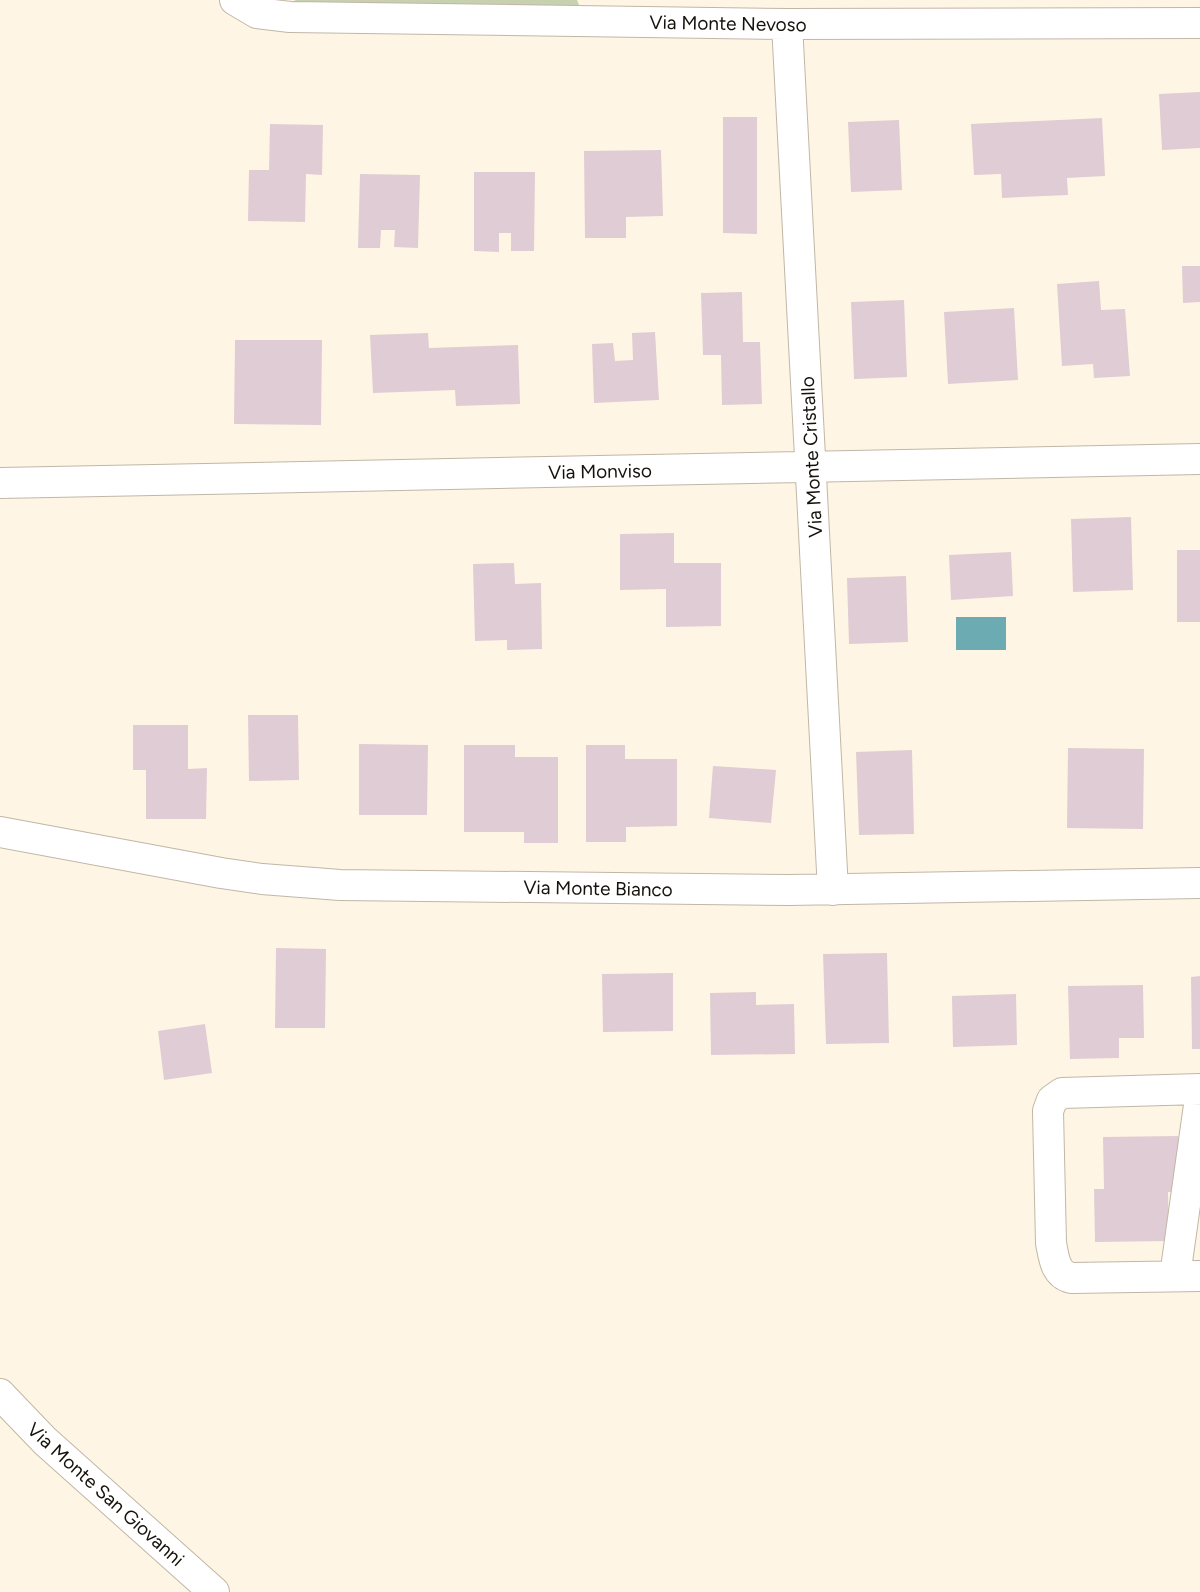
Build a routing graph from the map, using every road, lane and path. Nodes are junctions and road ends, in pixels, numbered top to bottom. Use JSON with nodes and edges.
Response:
{"nodes":[{"id":1,"x":246,"y":7,"type":"edge"},
{"id":2,"x":604,"y":11,"type":"edge"},
{"id":3,"x":876,"y":12,"type":"edge"},
{"id":4,"x":1200,"y":23,"type":"edge"},
{"id":5,"x":787,"y":24,"type":"junction"},
{"id":6,"x":1200,"y":459,"type":"edge"},
{"id":7,"x":811,"y":466,"type":"junction"},
{"id":8,"x":0,"y":483,"type":"edge"},
{"id":9,"x":0,"y":832,"type":"edge"},
{"id":10,"x":1200,"y":883,"type":"edge"},
{"id":11,"x":833,"y":890,"type":"junction"},
{"id":12,"x":1200,"y":1090,"type":"edge"},
{"id":13,"x":1200,"y":1098,"type":"edge"},
{"id":14,"x":1187,"y":1276,"type":"edge"},
{"id":15,"x":0,"y":1394,"type":"edge"},
{"id":16,"x":214,"y":1592,"type":"edge"}],
"edges":[{"from":1,"to":2,"type":"street","name":"Via Monte Nevoso"},
{"from":2,"to":5,"type":"street","name":"Via Monte Nevoso"},
{"from":3,"to":4,"type":"street","name":"Via Monte Nevoso"},
{"from":3,"to":5,"type":"street","name":"Via Monte Nevoso"},
{"from":5,"to":7,"type":"street","name":"Via Monte Cristallo"},
{"from":6,"to":7,"type":"street","name":"Via Monviso"},
{"from":7,"to":8,"type":"street","name":"Via Monviso"},
{"from":7,"to":11,"type":"street","name":"Via Monte Cristallo"},
{"from":9,"to":11,"type":"street","name":"Via Monte Bianco"},
{"from":10,"to":11,"type":"street","name":"Via Monte Bianco"},
{"from":12,"to":14,"type":"street"},
{"from":13,"to":14,"type":"street"},
{"from":15,"to":16,"type":"street","name":"Via Monte San Giovanni"}]}
